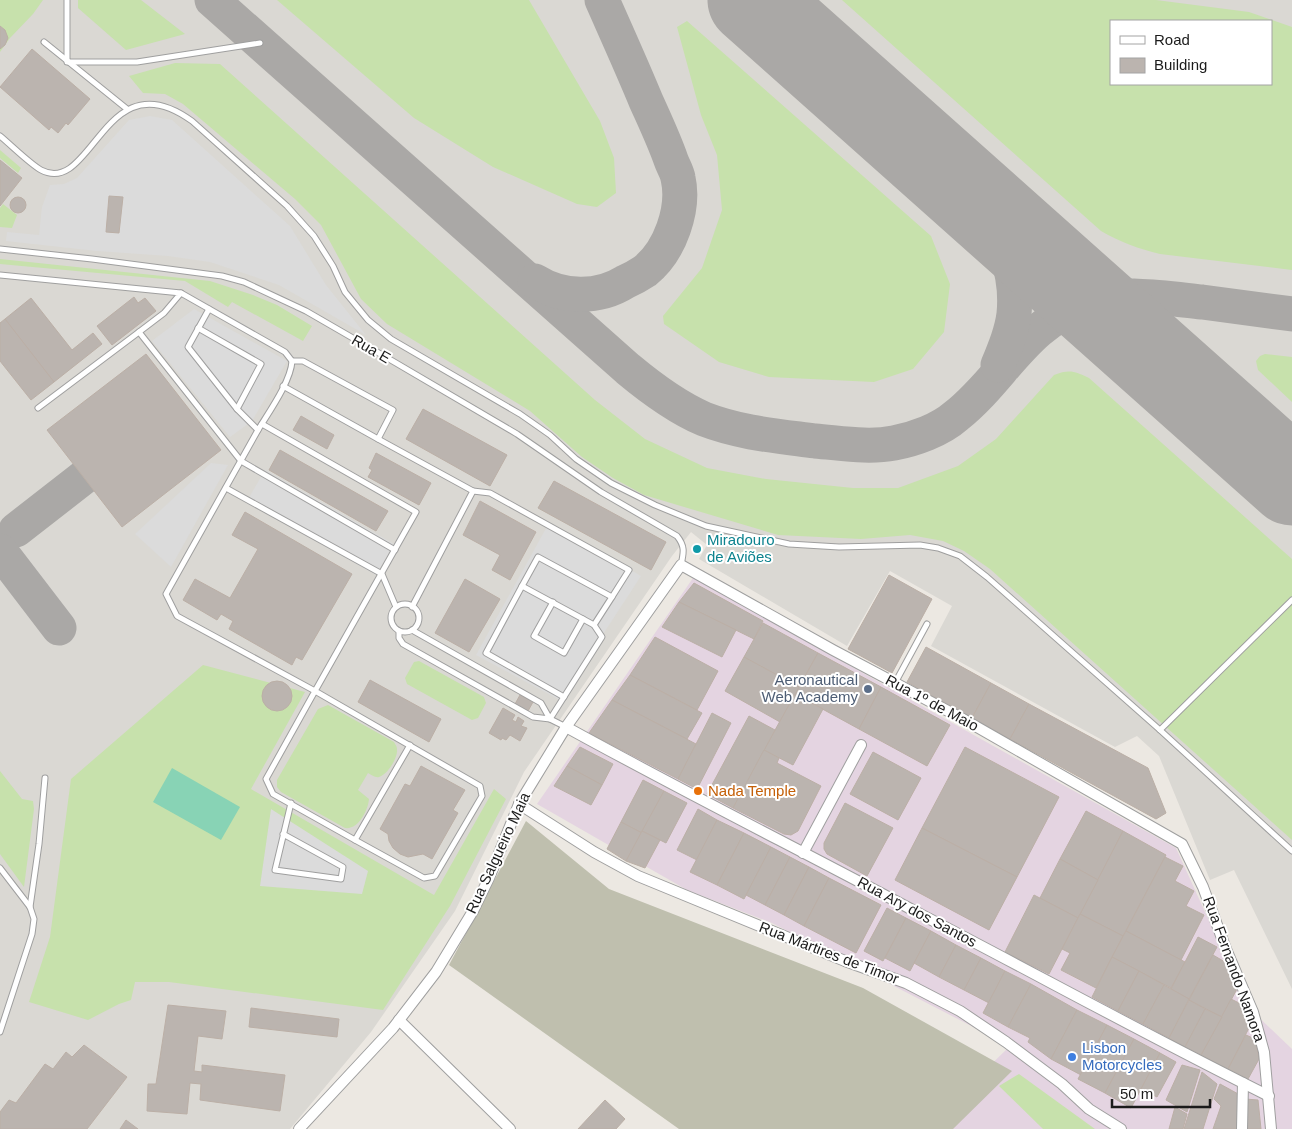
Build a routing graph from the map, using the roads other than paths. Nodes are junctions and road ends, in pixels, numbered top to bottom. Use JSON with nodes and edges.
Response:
{"nodes":[{"id":1,"x":66,"y":0,"type":"edge"},
{"id":2,"x":44,"y":42,"type":"dead end"},
{"id":3,"x":260,"y":43,"type":"dead end"},
{"id":4,"x":67,"y":62,"type":"junction"},
{"id":5,"x":127,"y":109,"type":"junction"},
{"id":6,"x":0,"y":136,"type":"edge"},
{"id":7,"x":0,"y":249,"type":"edge"},
{"id":8,"x":0,"y":276,"type":"edge"},
{"id":9,"x":181,"y":293,"type":"junction"},
{"id":10,"x":209,"y":309,"type":"junction"},
{"id":11,"x":198,"y":328,"type":"junction"},
{"id":12,"x":139,"y":332,"type":"junction"},
{"id":13,"x":292,"y":361,"type":"junction"},
{"id":14,"x":283,"y":386,"type":"junction"},
{"id":15,"x":38,"y":408,"type":"dead end"},
{"id":16,"x":237,"y":409,"type":"junction"},
{"id":17,"x":262,"y":424,"type":"junction"},
{"id":18,"x":258,"y":430,"type":"junction"},
{"id":19,"x":378,"y":439,"type":"junction"},
{"id":20,"x":241,"y":461,"type":"junction"},
{"id":21,"x":226,"y":488,"type":"junction"},
{"id":22,"x":472,"y":491,"type":"junction"},
{"id":23,"x":395,"y":550,"type":"junction"},
{"id":24,"x":681,"y":564,"type":"junction"},
{"id":25,"x":382,"y":574,"type":"junction"},
{"id":26,"x":522,"y":586,"type":"junction"},
{"id":27,"x":612,"y":597,"type":"junction"},
{"id":28,"x":1292,"y":600,"type":"edge"},
{"id":29,"x":553,"y":602,"type":"junction"},
{"id":30,"x":396,"y":607,"type":"junction"},
{"id":31,"x":412,"y":607,"type":"junction"},
{"id":32,"x":583,"y":619,"type":"junction"},
{"id":33,"x":927,"y":624,"type":"dead end"},
{"id":34,"x":594,"y":625,"type":"junction"},
{"id":35,"x":412,"y":630,"type":"junction"},
{"id":36,"x":399,"y":631,"type":"junction"},
{"id":37,"x":895,"y":684,"type":"junction"},
{"id":38,"x":315,"y":691,"type":"junction"},
{"id":39,"x":564,"y":697,"type":"junction"},
{"id":40,"x":550,"y":719,"type":"junction"},
{"id":41,"x":566,"y":727,"type":"junction"},
{"id":42,"x":1160,"y":730,"type":"junction"},
{"id":43,"x":410,"y":745,"type":"junction"},
{"id":44,"x":861,"y":745,"type":"dead end"},
{"id":45,"x":45,"y":778,"type":"dead end"},
{"id":46,"x":290,"y":804,"type":"junction"},
{"id":47,"x":519,"y":804,"type":"junction"},
{"id":48,"x":283,"y":834,"type":"junction"},
{"id":49,"x":355,"y":840,"type":"junction"},
{"id":50,"x":1182,"y":844,"type":"joint"},
{"id":51,"x":1292,"y":851,"type":"edge"},
{"id":52,"x":803,"y":853,"type":"junction"},
{"id":53,"x":0,"y":868,"type":"edge"},
{"id":54,"x":30,"y":906,"type":"junction"},
{"id":55,"x":399,"y":1020,"type":"junction"},
{"id":56,"x":0,"y":1032,"type":"edge"},
{"id":57,"x":1243,"y":1083,"type":"junction"},
{"id":58,"x":1269,"y":1096,"type":"junction"},
{"id":59,"x":306,"y":1127,"type":"edge"},
{"id":60,"x":510,"y":1129,"type":"edge"},
{"id":61,"x":1122,"y":1129,"type":"edge"},
{"id":62,"x":1242,"y":1129,"type":"edge"},
{"id":63,"x":1271,"y":1129,"type":"edge"}],
"edges":[{"from":1,"to":4,"type":"lane"},
{"from":2,"to":4,"type":"lane"},
{"from":3,"to":4,"type":"lane"},
{"from":4,"to":5,"type":"lane"},
{"from":5,"to":6,"type":"lane"},
{"from":5,"to":42,"type":"lane"},
{"from":7,"to":24,"type":"lane","name":"Rua E"},
{"from":8,"to":9,"type":"lane"},
{"from":9,"to":10,"type":"lane"},
{"from":9,"to":12,"type":"lane"},
{"from":10,"to":11,"type":"lane"},
{"from":10,"to":13,"type":"lane"},
{"from":11,"to":16,"type":"lane"},
{"from":11,"to":16,"type":"lane"},
{"from":12,"to":15,"type":"lane"},
{"from":12,"to":20,"type":"lane"},
{"from":13,"to":14,"type":"lane"},
{"from":13,"to":19,"type":"lane"},
{"from":14,"to":17,"type":"lane"},
{"from":14,"to":19,"type":"lane"},
{"from":16,"to":18,"type":"lane"},
{"from":17,"to":18,"type":"lane"},
{"from":17,"to":23,"type":"lane"},
{"from":18,"to":20,"type":"lane"},
{"from":19,"to":22,"type":"lane"},
{"from":20,"to":21,"type":"lane"},
{"from":20,"to":23,"type":"lane"},
{"from":21,"to":25,"type":"lane"},
{"from":21,"to":38,"type":"lane"},
{"from":22,"to":27,"type":"lane"},
{"from":22,"to":31,"type":"lane"},
{"from":23,"to":25,"type":"lane"},
{"from":24,"to":37,"type":"street","name":"Rua 1º de Maio"},
{"from":24,"to":41,"type":"street","name":"Rua Salgueiro Maia"},
{"from":25,"to":30,"type":"lane"},
{"from":25,"to":38,"type":"lane"},
{"from":26,"to":27,"type":"lane"},
{"from":26,"to":29,"type":"lane"},
{"from":26,"to":39,"type":"lane"},
{"from":27,"to":34,"type":"lane"},
{"from":28,"to":42,"type":"lane"},
{"from":29,"to":32,"type":"lane"},
{"from":29,"to":32,"type":"lane"},
{"from":30,"to":31,"type":"lane"},
{"from":30,"to":36,"type":"lane"},
{"from":31,"to":35,"type":"lane"},
{"from":32,"to":34,"type":"lane"},
{"from":33,"to":37,"type":"lane"},
{"from":34,"to":39,"type":"lane"},
{"from":35,"to":36,"type":"lane"},
{"from":35,"to":40,"type":"lane"},
{"from":36,"to":40,"type":"lane"},
{"from":37,"to":50,"type":"street","name":"Rua 1º de Maio"},
{"from":38,"to":43,"type":"lane"},
{"from":38,"to":46,"type":"lane"},
{"from":39,"to":40,"type":"lane"},
{"from":40,"to":41,"type":"lane"},
{"from":41,"to":47,"type":"street","name":"Rua Salgueiro Maia"},
{"from":41,"to":52,"type":"street","name":"Rua Ary dos Santos"},
{"from":42,"to":51,"type":"lane"},
{"from":43,"to":49,"type":"lane"},
{"from":43,"to":49,"type":"lane"},
{"from":44,"to":52,"type":"street"},
{"from":45,"to":54,"type":"lane"},
{"from":46,"to":48,"type":"lane"},
{"from":46,"to":49,"type":"lane"},
{"from":47,"to":55,"type":"street","name":"Rua Salgueiro Maia"},
{"from":47,"to":61,"type":"street","name":"Rua Mártires de Timor"},
{"from":48,"to":48,"type":"lane"},
{"from":50,"to":58,"type":"street","name":"Rua Fernando Namora"},
{"from":52,"to":57,"type":"street","name":"Rua Ary dos Santos"},
{"from":53,"to":54,"type":"lane"},
{"from":54,"to":56,"type":"lane"},
{"from":55,"to":59,"type":"street","name":"Rua Salgueiro Maia"},
{"from":55,"to":60,"type":"street"},
{"from":57,"to":58,"type":"street","name":"Rua Ary dos Santos"},
{"from":57,"to":62,"type":"street"},
{"from":58,"to":63,"type":"street","name":"Rua Fernando Namora"}]}
